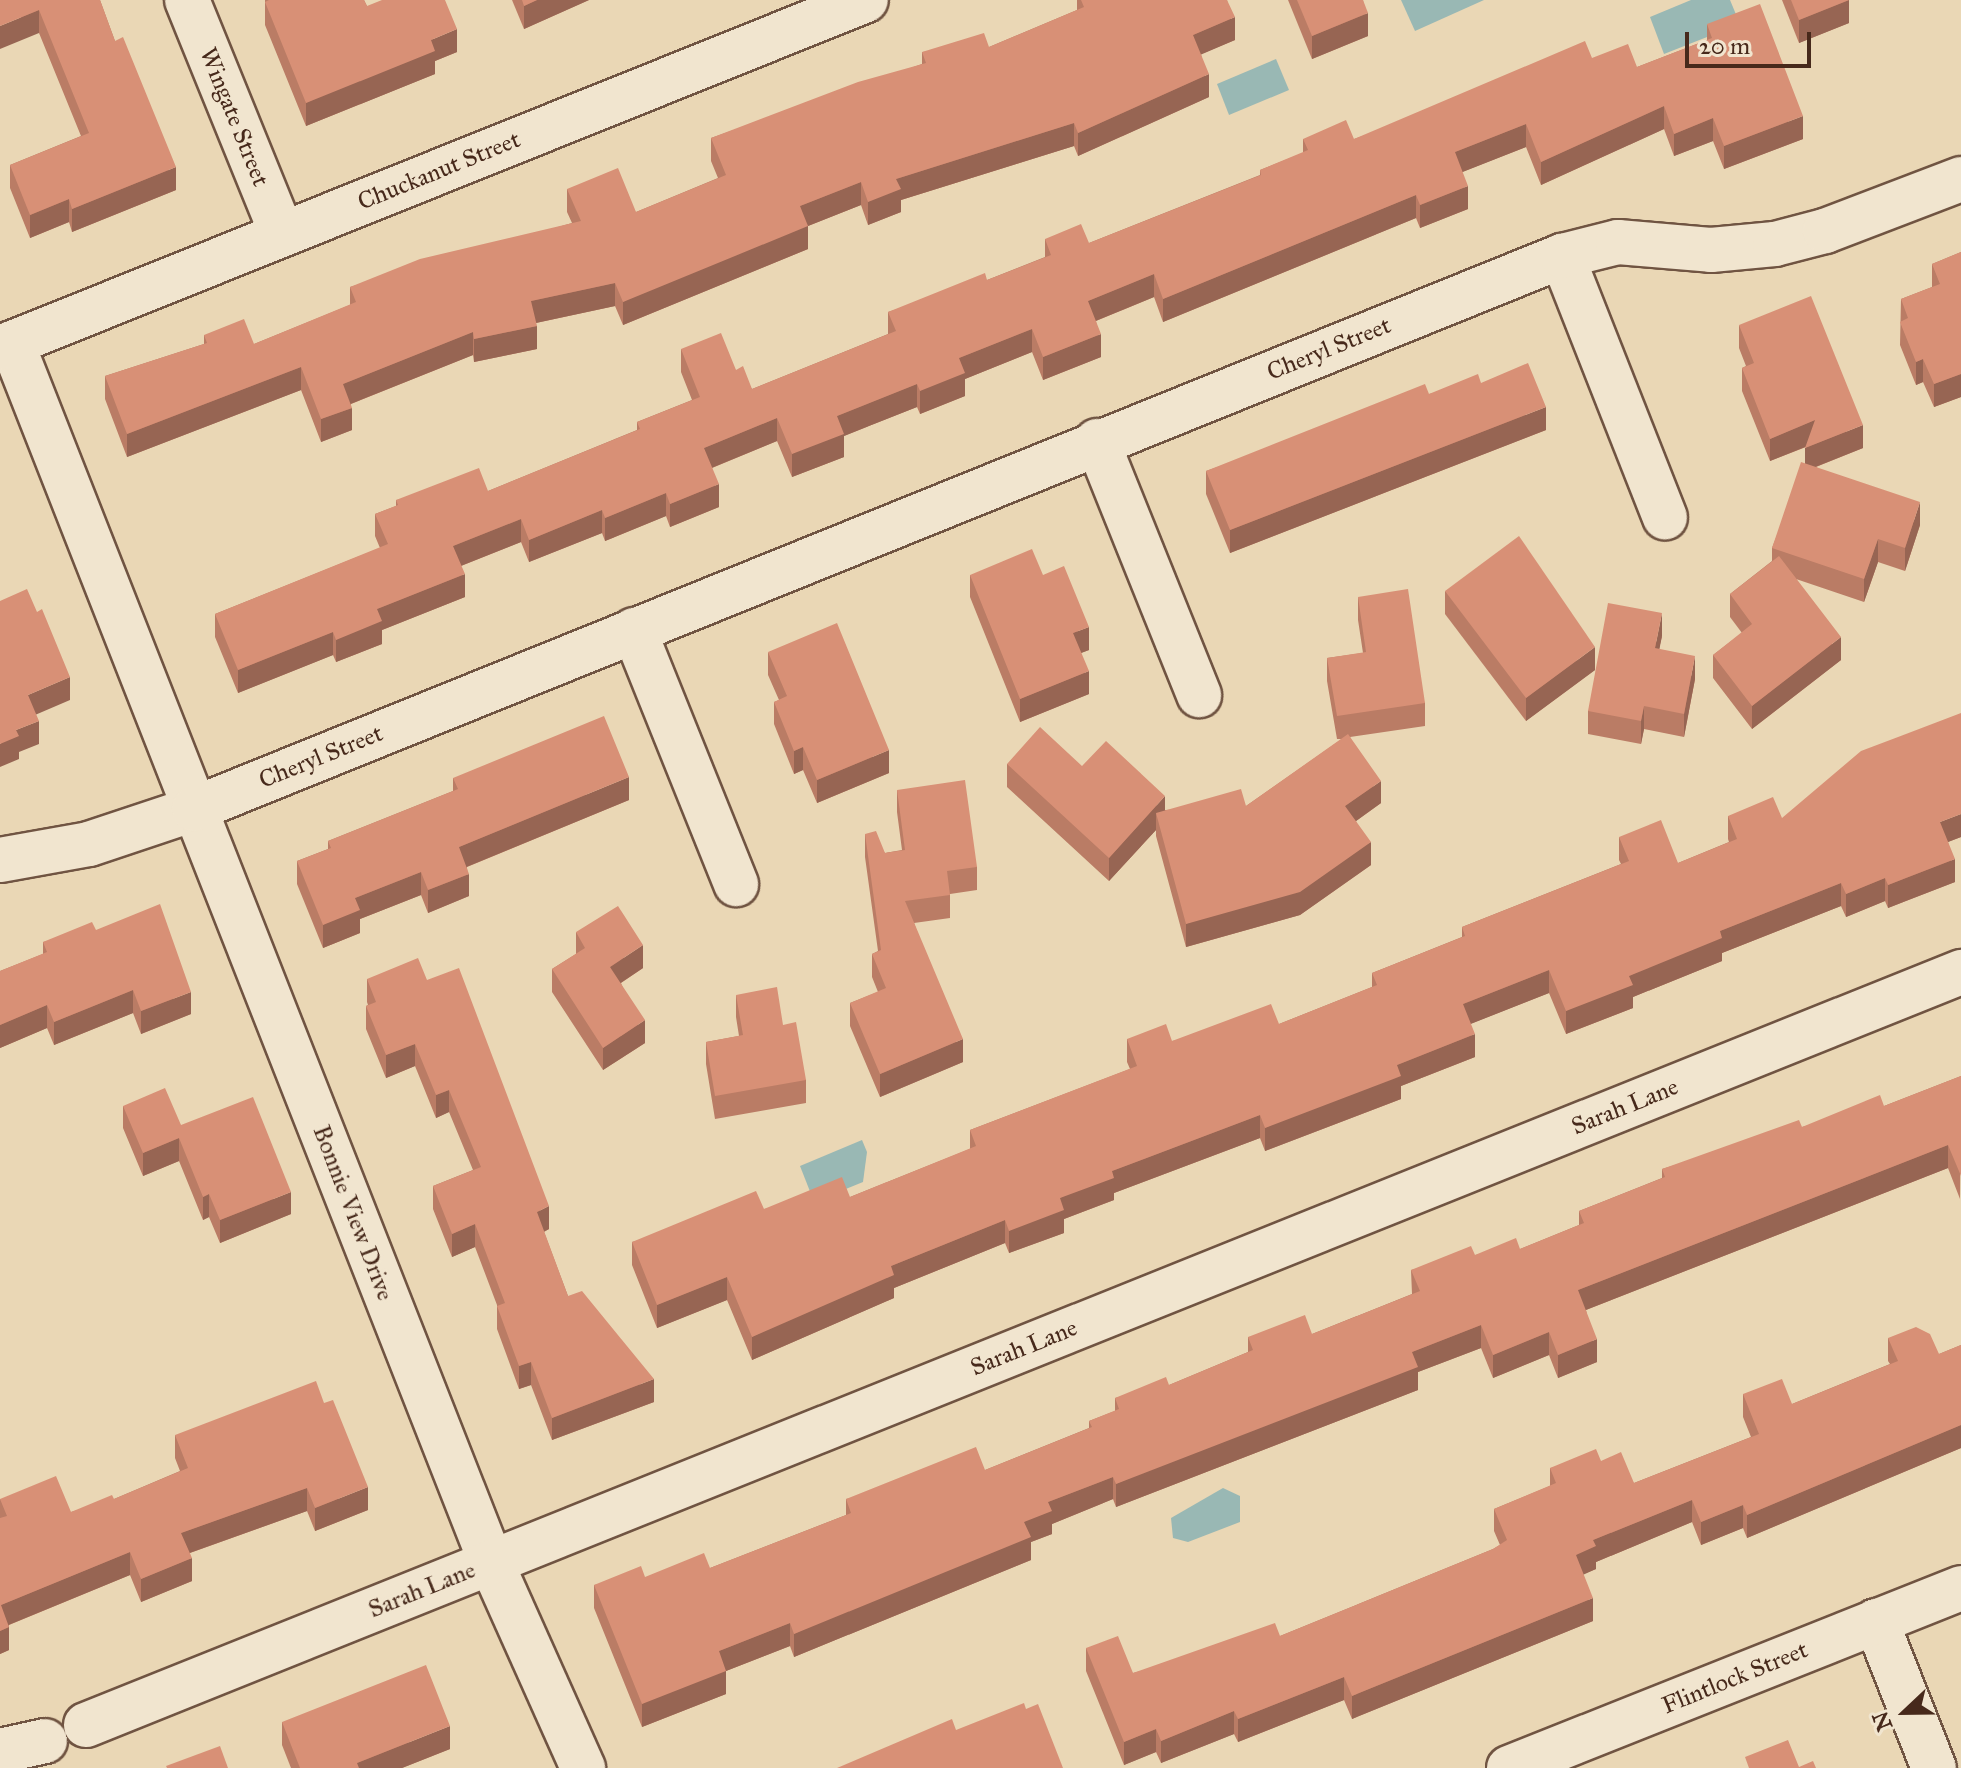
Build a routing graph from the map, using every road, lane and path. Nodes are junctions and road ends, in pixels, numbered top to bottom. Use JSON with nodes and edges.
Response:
{"nodes":[{"id":1,"x":187,"y":0,"type":"edge"},
{"id":2,"x":866,"y":0,"type":"edge"},
{"id":3,"x":1961,"y":179,"type":"edge"},
{"id":4,"x":282,"y":234,"type":"junction"},
{"id":5,"x":1562,"y":256,"type":"junction"},
{"id":6,"x":6,"y":345,"type":"edge"},
{"id":7,"x":1097,"y":441,"type":"junction"},
{"id":8,"x":1665,"y":517,"type":"dead end"},
{"id":9,"x":634,"y":630,"type":"junction"},
{"id":10,"x":1199,"y":695,"type":"dead end"},
{"id":11,"x":194,"y":809,"type":"junction"},
{"id":12,"x":0,"y":860,"type":"edge"},
{"id":13,"x":736,"y":884,"type":"dead end"},
{"id":14,"x":1961,"y":972,"type":"edge"},
{"id":15,"x":491,"y":1562,"type":"junction"},
{"id":16,"x":1961,"y":1588,"type":"edge"},
{"id":17,"x":1876,"y":1621,"type":"junction"},
{"id":18,"x":86,"y":1725,"type":"dead end"},
{"id":19,"x":45,"y":1741,"type":"dead end"},
{"id":20,"x":0,"y":1751,"type":"edge"},
{"id":21,"x":583,"y":1768,"type":"edge"},
{"id":22,"x":1509,"y":1768,"type":"edge"},
{"id":23,"x":1934,"y":1768,"type":"edge"}],
"edges":[{"from":1,"to":4,"type":"street","name":"Wingate Street"},
{"from":2,"to":4,"type":"street","name":"Chuckanut Street"},
{"from":3,"to":5,"type":"street","name":"Cheryl Street"},
{"from":4,"to":6,"type":"street","name":"Chuckanut Street"},
{"from":5,"to":7,"type":"street","name":"Cheryl Street"},
{"from":5,"to":8,"type":"street"},
{"from":6,"to":11,"type":"street","name":"Bonnie View Drive"},
{"from":7,"to":9,"type":"street","name":"Cheryl Street"},
{"from":7,"to":10,"type":"street"},
{"from":9,"to":11,"type":"street","name":"Cheryl Street"},
{"from":9,"to":13,"type":"street"},
{"from":11,"to":12,"type":"street","name":"Cheryl Street"},
{"from":11,"to":15,"type":"street","name":"Bonnie View Drive"},
{"from":14,"to":15,"type":"street","name":"Sarah Lane"},
{"from":15,"to":18,"type":"street","name":"Sarah Lane"},
{"from":15,"to":21,"type":"street","name":"Bonnie View Drive"},
{"from":16,"to":17,"type":"street","name":"Flintlock Street"},
{"from":17,"to":22,"type":"street","name":"Flintlock Street"},
{"from":17,"to":23,"type":"street"},
{"from":19,"to":20,"type":"street"}]}
